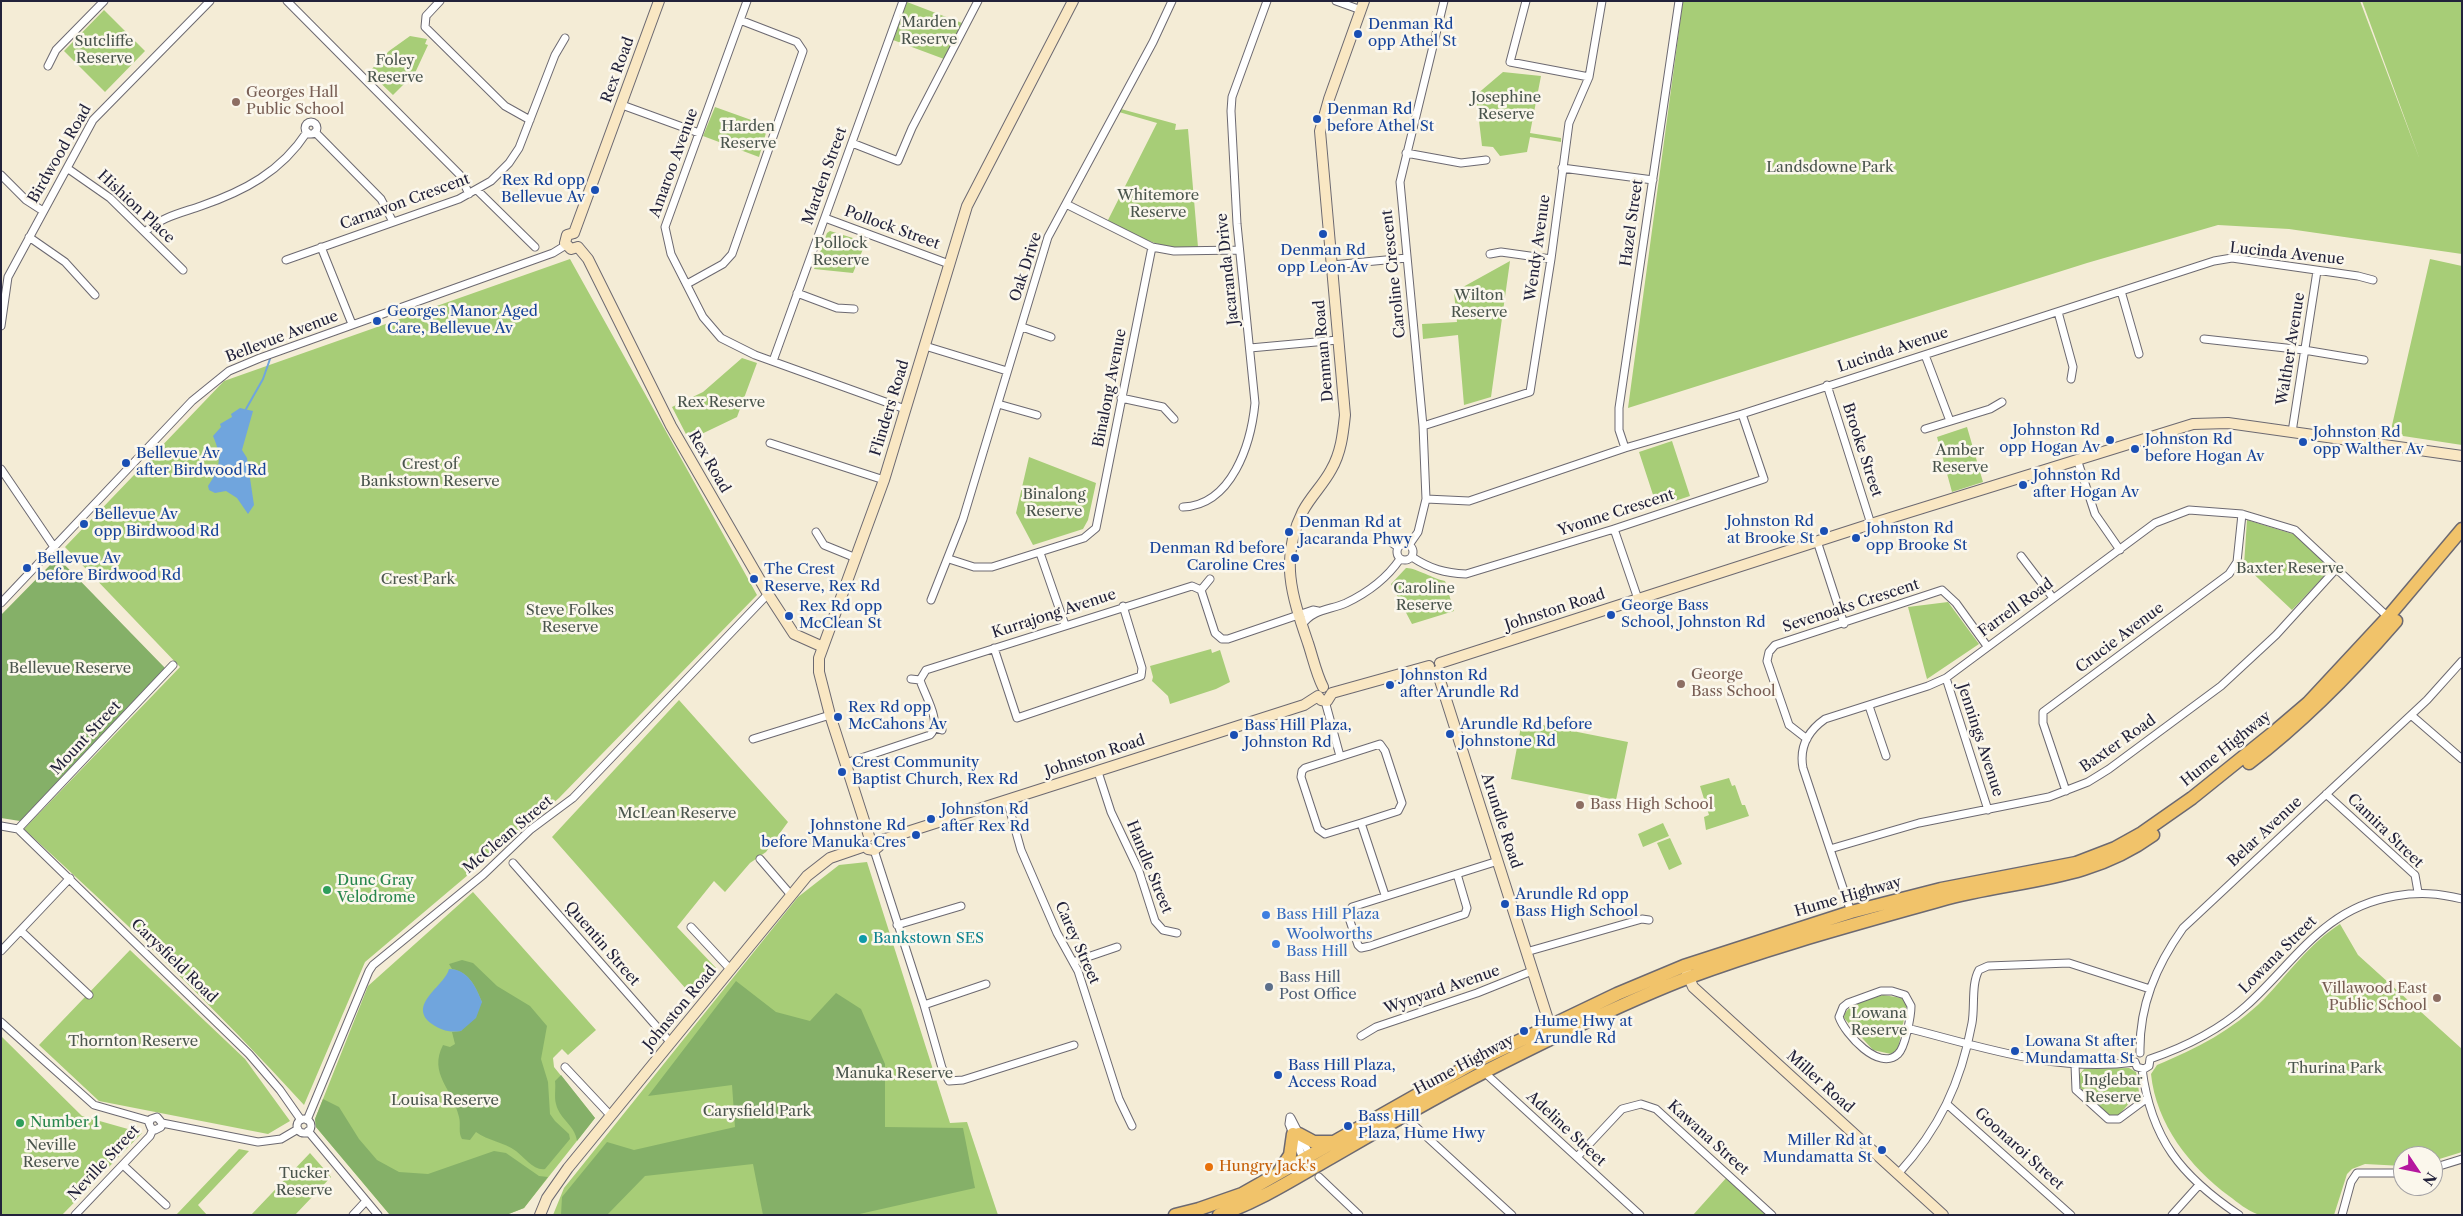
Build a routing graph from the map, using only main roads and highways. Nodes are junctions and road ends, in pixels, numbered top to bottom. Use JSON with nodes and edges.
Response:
{"nodes":[{"id":1,"x":2462,"y":529,"type":"edge"},
{"id":2,"x":2462,"y":542,"type":"edge"},
{"id":3,"x":1686,"y":972,"type":"junction"},
{"id":4,"x":1480,"y":1066,"type":"junction"},
{"id":5,"x":1332,"y":1142,"type":"junction"},
{"id":6,"x":1311,"y":1166,"type":"junction"},
{"id":7,"x":1277,"y":1174,"type":"junction"},
{"id":8,"x":1179,"y":1214,"type":"edge"},
{"id":9,"x":1175,"y":1215,"type":"edge"},
{"id":10,"x":1219,"y":1215,"type":"edge"}],
"edges":[{"from":1,"to":3,"type":"highway","name":"Hume Highway"},
{"from":2,"to":3,"type":"highway","name":"Hume Highway"},
{"from":3,"to":4,"type":"highway","name":"Hume Highway"},
{"from":4,"to":5,"type":"highway","name":"Hume Highway"},
{"from":4,"to":6,"type":"highway","name":"Hume Highway"},
{"from":5,"to":6,"type":"highway","name":"Hume Highway"},
{"from":5,"to":7,"type":"highway"},
{"from":6,"to":7,"type":"highway","name":"Hume Highway"},
{"from":6,"to":10,"type":"highway","name":"Hume Highway"},
{"from":7,"to":8,"type":"highway","name":"Hume Highway"},
{"from":8,"to":9,"type":"highway","name":"Hume Highway"}]}
